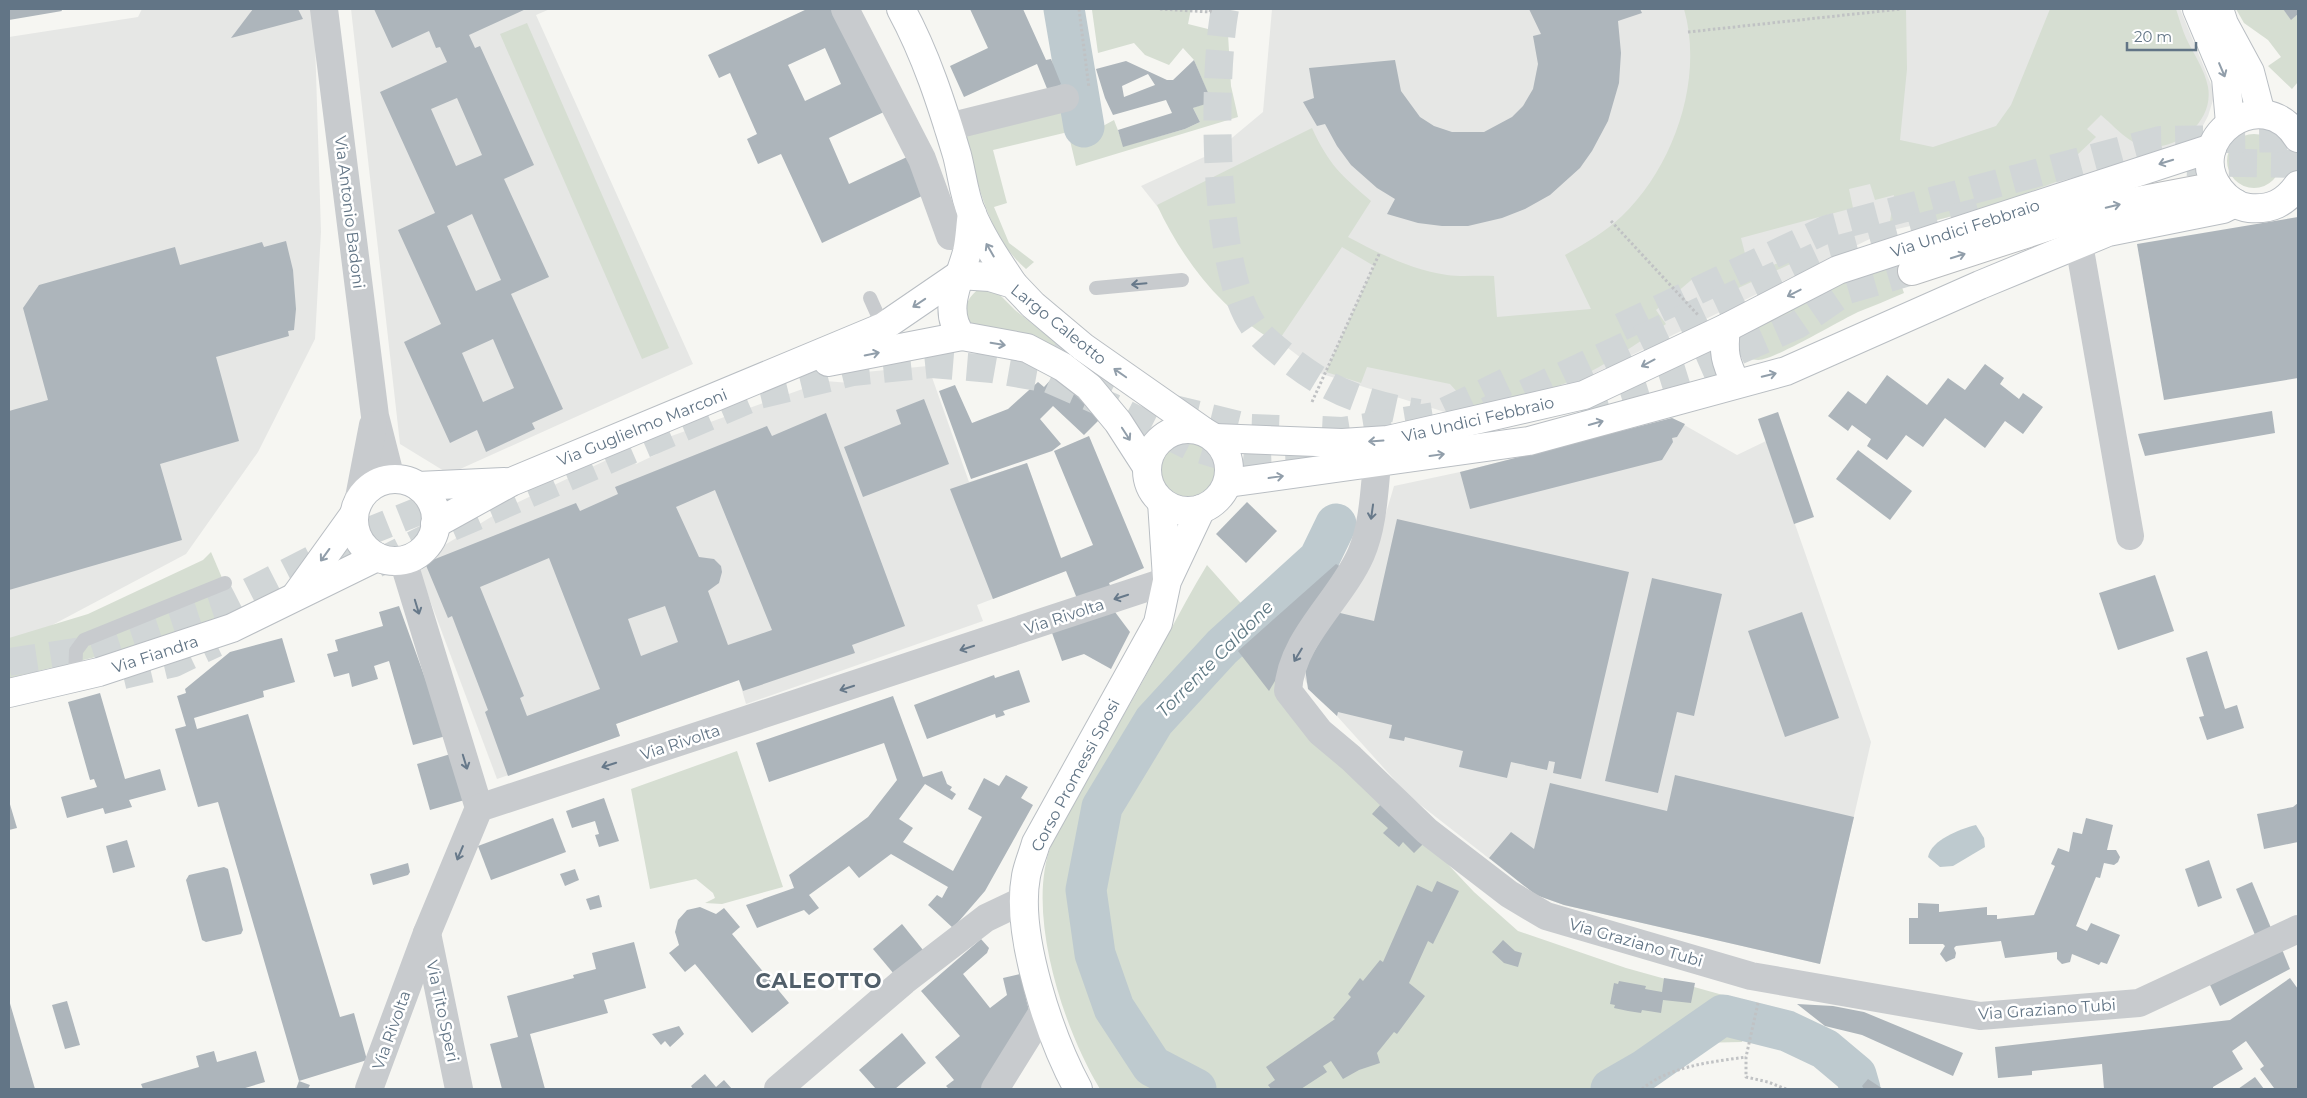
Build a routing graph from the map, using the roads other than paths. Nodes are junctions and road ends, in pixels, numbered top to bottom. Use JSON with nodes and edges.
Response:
{"nodes":[{"id":1,"x":324,"y":9,"type":"edge"},
{"id":2,"x":845,"y":9,"type":"edge"},
{"id":3,"x":901,"y":9,"type":"edge"},
{"id":4,"x":2196,"y":9,"type":"edge"},
{"id":5,"x":2219,"y":9,"type":"edge"},
{"id":6,"x":1077,"y":95,"type":"road end"},
{"id":7,"x":2261,"y":114,"type":"junction"},
{"id":8,"x":2230,"y":123,"type":"junction"},
{"id":9,"x":948,"y":127,"type":"junction"},
{"id":10,"x":2298,"y":136,"type":"edge"},
{"id":11,"x":2212,"y":148,"type":"junction"},
{"id":12,"x":2296,"y":192,"type":"edge"},
{"id":13,"x":2226,"y":195,"type":"junction"},
{"id":14,"x":972,"y":213,"type":"junction"},
{"id":15,"x":950,"y":236,"type":"dead end"},
{"id":16,"x":2078,"y":244,"type":"junction"},
{"id":17,"x":1912,"y":270,"type":"tunnel mouth"},
{"id":18,"x":959,"y":275,"type":"junction"},
{"id":19,"x":1182,"y":280,"type":"dead end"},
{"id":20,"x":1013,"y":284,"type":"junction"},
{"id":21,"x":1096,"y":288,"type":"dead end"},
{"id":22,"x":870,"y":298,"type":"dead end"},
{"id":23,"x":883,"y":327,"type":"junction"},
{"id":24,"x":1726,"y":328,"type":"junction"},
{"id":25,"x":962,"y":336,"type":"junction"},
{"id":26,"x":773,"y":373,"type":"junction"},
{"id":27,"x":1736,"y":384,"type":"junction"},
{"id":28,"x":375,"y":416,"type":"junction"},
{"id":29,"x":1209,"y":435,"type":"junction"},
{"id":30,"x":1377,"y":464,"type":"junction"},
{"id":31,"x":1147,"y":467,"type":"junction"},
{"id":32,"x":391,"y":478,"type":"junction"},
{"id":33,"x":511,"y":482,"type":"junction"},
{"id":34,"x":1228,"y":483,"type":"junction"},
{"id":35,"x":418,"y":486,"type":"junction"},
{"id":36,"x":1162,"y":502,"type":"junction"},
{"id":37,"x":356,"y":507,"type":"junction"},
{"id":38,"x":1201,"y":509,"type":"junction"},
{"id":39,"x":436,"y":524,"type":"junction"},
{"id":40,"x":2130,"y":536,"type":"dead end"},
{"id":41,"x":390,"y":559,"type":"junction"},
{"id":42,"x":1167,"y":581,"type":"junction"},
{"id":43,"x":225,"y":583,"type":"dead end"},
{"id":44,"x":295,"y":597,"type":"junction"},
{"id":45,"x":75,"y":677,"type":"junction"},
{"id":46,"x":9,"y":693,"type":"edge"},
{"id":47,"x":478,"y":808,"type":"junction"},
{"id":48,"x":1024,"y":900,"type":"junction"},
{"id":49,"x":2298,"y":930,"type":"edge"},
{"id":50,"x":427,"y":932,"type":"junction"},
{"id":51,"x":1044,"y":1010,"type":"junction"},
{"id":52,"x":369,"y":1089,"type":"edge"},
{"id":53,"x":459,"y":1089,"type":"edge"},
{"id":54,"x":778,"y":1089,"type":"edge"},
{"id":55,"x":995,"y":1089,"type":"edge"},
{"id":56,"x":1078,"y":1089,"type":"edge"}],
"edges":[{"from":1,"to":28,"type":"street","name":"Via Antonio Badoni"},
{"from":2,"to":15,"type":"street"},
{"from":3,"to":9,"type":"main road"},
{"from":4,"to":8,"type":"main road","one_way":true},
{"from":5,"to":7,"type":"main road"},
{"from":6,"to":9,"type":"street"},
{"from":7,"to":8,"type":"main road"},
{"from":7,"to":10,"type":"main road"},
{"from":8,"to":11,"type":"main road"},
{"from":9,"to":14,"type":"main road"},
{"from":11,"to":13,"type":"main road"},
{"from":11,"to":24,"type":"main road","name":"Via Undici Febbraio","one_way":true},
{"from":12,"to":13,"type":"main road"},
{"from":13,"to":16,"type":"main road","name":"Via Undici Febbraio"},
{"from":17,"to":13,"type":"main road","one_way":true},
{"from":14,"to":18,"type":"main road"},
{"from":20,"to":14,"type":"main road","one_way":true},
{"from":27,"to":16,"type":"main road","name":"Via Undici Febbraio","one_way":true},
{"from":16,"to":40,"type":"street"},
{"from":18,"to":20,"type":"main road","name":"Largo Caleotto"},
{"from":18,"to":23,"type":"main road","name":"Via Guglielmo Marconi","one_way":true},
{"from":18,"to":25,"type":"main road"},
{"from":19,"to":21,"type":"lane","one_way":true},
{"from":29,"to":20,"type":"main road","name":"Largo Caleotto","one_way":true},
{"from":22,"to":23,"type":"lane"},
{"from":23,"to":26,"type":"main road","name":"Via Guglielmo Marconi"},
{"from":24,"to":27,"type":"main road"},
{"from":24,"to":29,"type":"main road","name":"Via Undici Febbraio","one_way":true},
{"from":26,"to":25,"type":"main road","name":"Via Guglielmo Marconi","one_way":true},
{"from":25,"to":31,"type":"main road","name":"Largo Caleotto","one_way":true},
{"from":26,"to":33,"type":"main road","name":"Via Guglielmo Marconi"},
{"from":30,"to":27,"type":"main road","name":"Via Undici Febbraio","one_way":true},
{"from":28,"to":32,"type":"street","name":"Via Antonio Badoni"},
{"from":28,"to":37,"type":"street","name":"Via Antonio Badoni"},
{"from":29,"to":31,"type":"main road"},
{"from":29,"to":34,"type":"main road","name":"Largo Caleotto"},
{"from":34,"to":30,"type":"main road","name":"Via Undici Febbraio","one_way":true},
{"from":30,"to":49,"type":"street","name":"Via Graziano Tubi","one_way":true},
{"from":31,"to":36,"type":"main road","name":"Largo Caleotto"},
{"from":32,"to":35,"type":"main road"},
{"from":32,"to":37,"type":"main road"},
{"from":33,"to":35,"type":"main road","name":"Via Guglielmo Marconi"},
{"from":33,"to":39,"type":"main road","name":"Via Guglielmo Marconi"},
{"from":34,"to":38,"type":"main road"},
{"from":35,"to":39,"type":"main road"},
{"from":36,"to":38,"type":"main road"},
{"from":36,"to":42,"type":"main road","name":"Corso Promessi Sposi"},
{"from":37,"to":41,"type":"main road"},
{"from":37,"to":44,"type":"main road","name":"Via Fiandra","one_way":true},
{"from":38,"to":42,"type":"main road","name":"Corso Promessi Sposi"},
{"from":39,"to":41,"type":"main road"},
{"from":41,"to":44,"type":"main road","name":"Via Fiandra"},
{"from":41,"to":47,"type":"street","one_way":true},
{"from":42,"to":47,"type":"street","name":"Via Rivolta","one_way":true},
{"from":42,"to":48,"type":"main road","name":"Corso Promessi Sposi"},
{"from":43,"to":45,"type":"lane"},
{"from":44,"to":45,"type":"main road","name":"Via Fiandra"},
{"from":45,"to":46,"type":"main road","name":"Via Fiandra"},
{"from":47,"to":50,"type":"street","name":"Via Rivolta","one_way":true},
{"from":48,"to":51,"type":"main road","name":"Corso Promessi Sposi"},
{"from":48,"to":54,"type":"street"},
{"from":50,"to":52,"type":"street","name":"Via Rivolta"},
{"from":50,"to":53,"type":"street","name":"Via Tito Speri"},
{"from":51,"to":55,"type":"street"},
{"from":51,"to":56,"type":"main road","name":"Corso Promessi Sposi"}]}
